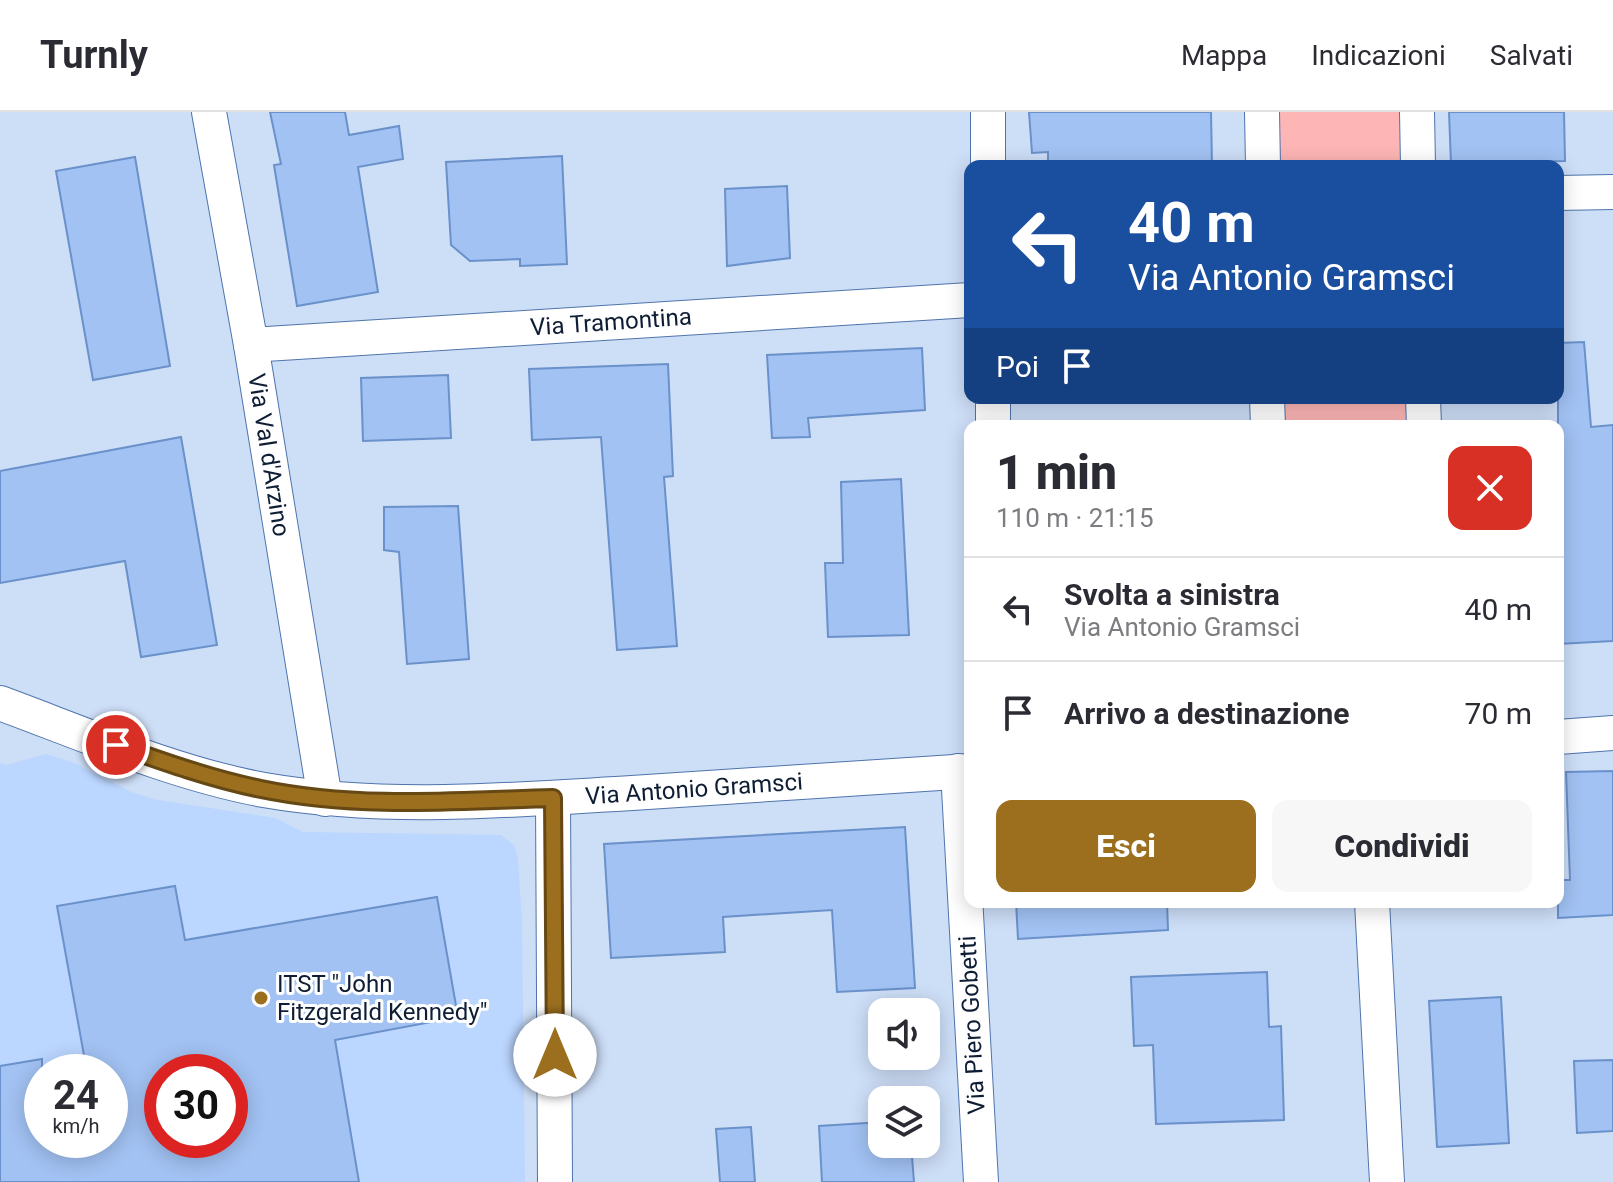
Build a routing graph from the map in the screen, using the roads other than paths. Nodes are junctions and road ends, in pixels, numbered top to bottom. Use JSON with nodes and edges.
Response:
{"nodes":[{"id":1,"x":209,"y":112,"type":"edge"},
{"id":2,"x":988,"y":112,"type":"edge"},
{"id":3,"x":1262,"y":112,"type":"edge"},
{"id":4,"x":1417,"y":112,"type":"edge"},
{"id":5,"x":988,"y":160,"type":"edge"},
{"id":6,"x":1263,"y":160,"type":"edge"},
{"id":7,"x":1418,"y":160,"type":"edge"},
{"id":8,"x":1613,"y":192,"type":"edge"},
{"id":9,"x":1564,"y":193,"type":"edge"},
{"id":10,"x":964,"y":300,"type":"edge"},
{"id":11,"x":251,"y":345,"type":"junction"},
{"id":12,"x":0,"y":703,"type":"edge"},
{"id":13,"x":1613,"y":733,"type":"edge"},
{"id":14,"x":1564,"y":737,"type":"edge"},
{"id":15,"x":964,"y":771,"type":"edge"},
{"id":16,"x":553,"y":798,"type":"junction"},
{"id":17,"x":325,"y":799,"type":"junction"},
{"id":18,"x":970,"y":908,"type":"edge"},
{"id":19,"x":1372,"y":908,"type":"edge"},
{"id":20,"x":555,"y":1182,"type":"edge"},
{"id":21,"x":981,"y":1182,"type":"edge"},
{"id":22,"x":1387,"y":1182,"type":"edge"}],
"edges":[{"from":1,"to":11,"type":"street","name":"Via Val d'Arzino"},
{"from":2,"to":5,"type":"street"},
{"from":3,"to":6,"type":"street"},
{"from":4,"to":7,"type":"street"},
{"from":8,"to":9,"type":"street"},
{"from":10,"to":11,"type":"street","name":"Via Tramontina"},
{"from":11,"to":17,"type":"street","name":"Via Val d'Arzino"},
{"from":12,"to":17,"type":"street","name":"Via Antonio Gramsci"},
{"from":13,"to":14,"type":"street"},
{"from":15,"to":16,"type":"street","name":"Via Antonio Gramsci"},
{"from":16,"to":17,"type":"street","name":"Via Antonio Gramsci"},
{"from":16,"to":20,"type":"street"},
{"from":18,"to":21,"type":"street","name":"Via Piero Gobetti"},
{"from":19,"to":22,"type":"street"}]}
